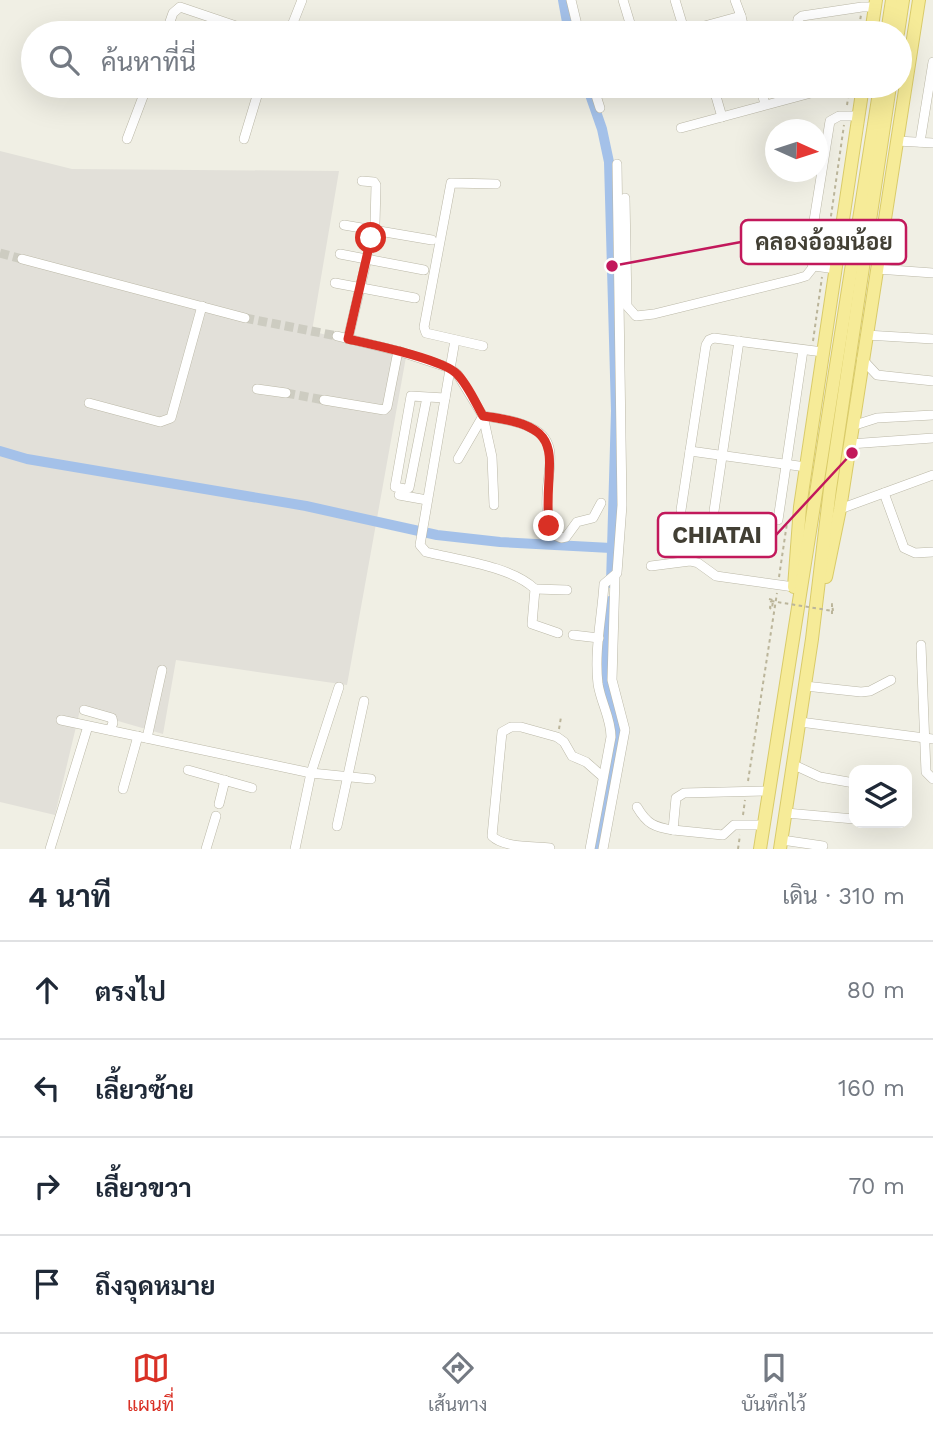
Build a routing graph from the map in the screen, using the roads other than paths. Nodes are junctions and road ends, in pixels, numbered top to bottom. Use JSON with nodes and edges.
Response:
{"nodes":[{"id":1,"x":302,"y":0,"type":"edge"},
{"id":2,"x":571,"y":0,"type":"edge"},
{"id":3,"x":623,"y":0,"type":"edge"},
{"id":4,"x":675,"y":0,"type":"edge"},
{"id":5,"x":735,"y":0,"type":"edge"},
{"id":6,"x":892,"y":0,"type":"edge"},
{"id":7,"x":903,"y":0,"type":"edge"},
{"id":8,"x":919,"y":0,"type":"edge"},
{"id":9,"x":876,"y":4,"type":"edge"},
{"id":10,"x":741,"y":16,"type":"junction"},
{"id":11,"x":170,"y":21,"type":"edge"},
{"id":12,"x":221,"y":21,"type":"edge"},
{"id":13,"x":294,"y":21,"type":"edge"},
{"id":14,"x":576,"y":21,"type":"edge"},
{"id":15,"x":630,"y":21,"type":"edge"},
{"id":16,"x":686,"y":21,"type":"edge"},
{"id":17,"x":726,"y":21,"type":"edge"},
{"id":18,"x":742,"y":21,"type":"edge"},
{"id":19,"x":798,"y":21,"type":"edge"},
{"id":20,"x":889,"y":21,"type":"edge"},
{"id":21,"x":900,"y":21,"type":"edge"},
{"id":22,"x":912,"y":45,"type":"edge"},
{"id":23,"x":933,"y":62,"type":"edge"},
{"id":24,"x":142,"y":98,"type":"edge"},
{"id":25,"x":256,"y":98,"type":"edge"},
{"id":26,"x":597,"y":98,"type":"edge"},
{"id":27,"x":716,"y":98,"type":"edge"},
{"id":28,"x":763,"y":98,"type":"edge"},
{"id":29,"x":789,"y":98,"type":"edge"},
{"id":30,"x":859,"y":98,"type":"edge"},
{"id":31,"x":884,"y":98,"type":"edge"},
{"id":32,"x":884,"y":98,"type":"edge"},
{"id":33,"x":904,"y":98,"type":"edge"},
{"id":34,"x":765,"y":104,"type":"junction"},
{"id":35,"x":600,"y":108,"type":"dead end"},
{"id":36,"x":852,"y":116,"type":"junction"},
{"id":37,"x":722,"y":117,"type":"junction"},
{"id":38,"x":681,"y":128,"type":"dead end"},
{"id":39,"x":127,"y":139,"type":"dead end"},
{"id":40,"x":244,"y":139,"type":"dead end"},
{"id":41,"x":897,"y":141,"type":"junction"},
{"id":42,"x":920,"y":142,"type":"junction"},
{"id":43,"x":933,"y":143,"type":"edge"},
{"id":44,"x":617,"y":163,"type":"dead end"},
{"id":45,"x":362,"y":181,"type":"dead end"},
{"id":46,"x":496,"y":184,"type":"dead end"},
{"id":47,"x":625,"y":198,"type":"dead end"},
{"id":48,"x":344,"y":225,"type":"dead end"},
{"id":49,"x":374,"y":230,"type":"junction"},
{"id":50,"x":432,"y":240,"type":"dead end"},
{"id":51,"x":340,"y":254,"type":"dead end"},
{"id":52,"x":22,"y":259,"type":"tunnel mouth"},
{"id":53,"x":366,"y":260,"type":"junction"},
{"id":54,"x":824,"y":268,"type":"junction"},
{"id":55,"x":424,"y":270,"type":"dead end"},
{"id":56,"x":877,"y":270,"type":"junction"},
{"id":57,"x":933,"y":274,"type":"edge"},
{"id":58,"x":335,"y":283,"type":"dead end"},
{"id":59,"x":359,"y":288,"type":"junction"},
{"id":60,"x":415,"y":298,"type":"dead end"},
{"id":61,"x":202,"y":306,"type":"junction"},
{"id":62,"x":245,"y":317,"type":"tunnel mouth"},
{"id":63,"x":866,"y":335,"type":"junction"},
{"id":64,"x":337,"y":336,"type":"tunnel mouth"},
{"id":65,"x":348,"y":339,"type":"junction"},
{"id":66,"x":933,"y":339,"type":"edge"},
{"id":67,"x":455,"y":340,"type":"junction"},
{"id":68,"x":739,"y":341,"type":"junction"},
{"id":69,"x":483,"y":346,"type":"dead end"},
{"id":70,"x":398,"y":351,"type":"junction"},
{"id":71,"x":813,"y":351,"type":"junction"},
{"id":72,"x":862,"y":359,"type":"junction"},
{"id":73,"x":450,"y":368,"type":"junction"},
{"id":74,"x":933,"y":381,"type":"edge"},
{"id":75,"x":257,"y":389,"type":"dead end"},
{"id":76,"x":286,"y":393,"type":"tunnel mouth"},
{"id":77,"x":427,"y":397,"type":"junction"},
{"id":78,"x":445,"y":398,"type":"junction"},
{"id":79,"x":324,"y":400,"type":"tunnel mouth"},
{"id":80,"x":89,"y":403,"type":"dead end"},
{"id":81,"x":933,"y":415,"type":"edge"},
{"id":82,"x":483,"y":416,"type":"junction"},
{"id":83,"x":852,"y":426,"type":"junction"},
{"id":84,"x":933,"y":438,"type":"edge"},
{"id":85,"x":850,"y":444,"type":"junction"},
{"id":86,"x":690,"y":451,"type":"junction"},
{"id":87,"x":722,"y":456,"type":"junction"},
{"id":88,"x":458,"y":459,"type":"dead end"},
{"id":89,"x":786,"y":464,"type":"junction"},
{"id":90,"x":806,"y":467,"type":"junction"},
{"id":91,"x":933,"y":475,"type":"edge"},
{"id":92,"x":884,"y":493,"type":"junction"},
{"id":93,"x":399,"y":495,"type":"dead end"},
{"id":94,"x":427,"y":500,"type":"junction"},
{"id":95,"x":601,"y":503,"type":"dead end"},
{"id":96,"x":494,"y":505,"type":"dead end"},
{"id":97,"x":840,"y":509,"type":"junction"},
{"id":98,"x":681,"y":510,"type":"dead end"},
{"id":99,"x":714,"y":511,"type":"dead end"},
{"id":100,"x":778,"y":520,"type":"dead end"},
{"id":101,"x":933,"y":552,"type":"edge"},
{"id":102,"x":651,"y":566,"type":"dead end"},
{"id":103,"x":612,"y":578,"type":"junction"},
{"id":104,"x":794,"y":587,"type":"junction"},
{"id":105,"x":535,"y":589,"type":"junction"},
{"id":106,"x":568,"y":590,"type":"dead end"},
{"id":107,"x":558,"y":633,"type":"dead end"},
{"id":108,"x":573,"y":635,"type":"dead end"},
{"id":109,"x":793,"y":637,"type":"junction"},
{"id":110,"x":599,"y":638,"type":"junction"},
{"id":111,"x":812,"y":639,"type":"junction"},
{"id":112,"x":921,"y":645,"type":"dead end"},
{"id":113,"x":162,"y":670,"type":"dead end"},
{"id":114,"x":891,"y":680,"type":"dead end"},
{"id":115,"x":805,"y":686,"type":"junction"},
{"id":116,"x":339,"y":687,"type":"dead end"},
{"id":117,"x":363,"y":701,"type":"dead end"},
{"id":118,"x":84,"y":709,"type":"dead end"},
{"id":119,"x":61,"y":720,"type":"dead end"},
{"id":120,"x":800,"y":722,"type":"junction"},
{"id":121,"x":88,"y":726,"type":"junction"},
{"id":122,"x":110,"y":730,"type":"junction"},
{"id":123,"x":142,"y":737,"type":"junction"},
{"id":124,"x":928,"y":739,"type":"edge"},
{"id":125,"x":794,"y":765,"type":"junction"},
{"id":126,"x":188,"y":770,"type":"dead end"},
{"id":127,"x":311,"y":772,"type":"junction"},
{"id":128,"x":347,"y":776,"type":"junction"},
{"id":129,"x":603,"y":776,"type":"junction"},
{"id":130,"x":372,"y":779,"type":"dead end"},
{"id":131,"x":933,"y":779,"type":"edge"},
{"id":132,"x":225,"y":780,"type":"junction"},
{"id":133,"x":849,"y":782,"type":"edge"},
{"id":134,"x":251,"y":788,"type":"dead end"},
{"id":135,"x":123,"y":789,"type":"dead end"},
{"id":136,"x":769,"y":791,"type":"junction"},
{"id":137,"x":219,"y":804,"type":"dead end"},
{"id":138,"x":636,"y":807,"type":"dead end"},
{"id":139,"x":786,"y":813,"type":"junction"},
{"id":140,"x":216,"y":816,"type":"dead end"},
{"id":141,"x":849,"y":819,"type":"edge"},
{"id":142,"x":763,"y":825,"type":"junction"},
{"id":143,"x":337,"y":826,"type":"dead end"},
{"id":144,"x":673,"y":830,"type":"junction"},
{"id":145,"x":781,"y":844,"type":"edge"},
{"id":146,"x":824,"y":846,"type":"dead end"},
{"id":147,"x":550,"y":848,"type":"edge"},
{"id":148,"x":50,"y":849,"type":"edge"},
{"id":149,"x":206,"y":849,"type":"edge"},
{"id":150,"x":295,"y":849,"type":"edge"},
{"id":151,"x":590,"y":849,"type":"edge"},
{"id":152,"x":603,"y":849,"type":"edge"},
{"id":153,"x":760,"y":849,"type":"edge"}],
"edges":[{"from":1,"to":13,"type":"street"},
{"from":2,"to":14,"type":"street"},
{"from":3,"to":15,"type":"street"},
{"from":4,"to":16,"type":"street"},
{"from":5,"to":10,"type":"street"},
{"from":6,"to":20,"type":"main road"},
{"from":7,"to":21,"type":"main road"},
{"from":8,"to":22,"type":"main road"},
{"from":9,"to":19,"type":"street"},
{"from":10,"to":17,"type":"street"},
{"from":10,"to":18,"type":"street"},
{"from":11,"to":12,"type":"street"},
{"from":23,"to":42,"type":"street"},
{"from":24,"to":39,"type":"street"},
{"from":25,"to":40,"type":"street"},
{"from":26,"to":35,"type":"street"},
{"from":27,"to":37,"type":"street"},
{"from":28,"to":34,"type":"street"},
{"from":29,"to":34,"type":"street"},
{"from":30,"to":36,"type":"main road"},
{"from":31,"to":109,"type":"main road"},
{"from":32,"to":111,"type":"main road"},
{"from":33,"to":41,"type":"main road"},
{"from":34,"to":37,"type":"street"},
{"from":36,"to":54,"type":"main road"},
{"from":36,"to":54,"type":"street"},
{"from":37,"to":38,"type":"street"},
{"from":41,"to":42,"type":"street"},
{"from":41,"to":56,"type":"main road"},
{"from":42,"to":43,"type":"street"},
{"from":44,"to":103,"type":"street"},
{"from":45,"to":49,"type":"street"},
{"from":46,"to":67,"type":"street"},
{"from":47,"to":54,"type":"street"},
{"from":48,"to":49,"type":"street"},
{"from":49,"to":50,"type":"street"},
{"from":49,"to":53,"type":"street"},
{"from":51,"to":53,"type":"street"},
{"from":52,"to":61,"type":"street"},
{"from":53,"to":55,"type":"street"},
{"from":53,"to":59,"type":"street"},
{"from":54,"to":71,"type":"main road"},
{"from":56,"to":57,"type":"street"},
{"from":56,"to":63,"type":"main road"},
{"from":58,"to":59,"type":"street"},
{"from":59,"to":60,"type":"street"},
{"from":59,"to":65,"type":"street"},
{"from":61,"to":62,"type":"street"},
{"from":61,"to":80,"type":"street"},
{"from":63,"to":66,"type":"street"},
{"from":63,"to":72,"type":"main road"},
{"from":64,"to":65,"type":"street"},
{"from":65,"to":70,"type":"street"},
{"from":67,"to":69,"type":"street"},
{"from":67,"to":73,"type":"street"},
{"from":68,"to":71,"type":"street"},
{"from":68,"to":86,"type":"street"},
{"from":68,"to":87,"type":"street"},
{"from":70,"to":73,"type":"street"},
{"from":70,"to":79,"type":"street"},
{"from":71,"to":89,"type":"street"},
{"from":71,"to":90,"type":"main road"},
{"from":72,"to":74,"type":"street"},
{"from":72,"to":83,"type":"main road"},
{"from":73,"to":78,"type":"street"},
{"from":73,"to":82,"type":"street"},
{"from":75,"to":76,"type":"street"},
{"from":77,"to":77,"type":"street"},
{"from":77,"to":78,"type":"street"},
{"from":78,"to":94,"type":"street"},
{"from":81,"to":83,"type":"street"},
{"from":82,"to":88,"type":"street"},
{"from":82,"to":95,"type":"street"},
{"from":82,"to":96,"type":"street"},
{"from":83,"to":85,"type":"main road"},
{"from":84,"to":85,"type":"street"},
{"from":85,"to":97,"type":"main road"},
{"from":86,"to":87,"type":"street"},
{"from":86,"to":98,"type":"street"},
{"from":87,"to":89,"type":"street"},
{"from":87,"to":99,"type":"street"},
{"from":89,"to":90,"type":"street"},
{"from":89,"to":100,"type":"street"},
{"from":90,"to":104,"type":"main road"},
{"from":91,"to":92,"type":"street"},
{"from":92,"to":97,"type":"street"},
{"from":92,"to":101,"type":"street"},
{"from":93,"to":94,"type":"street"},
{"from":94,"to":105,"type":"street"},
{"from":97,"to":111,"type":"main road"},
{"from":102,"to":104,"type":"street"},
{"from":103,"to":110,"type":"street"},
{"from":103,"to":152,"type":"street"},
{"from":104,"to":109,"type":"main road"},
{"from":105,"to":106,"type":"street"},
{"from":105,"to":107,"type":"street"},
{"from":108,"to":110,"type":"street"},
{"from":109,"to":136,"type":"main road"},
{"from":110,"to":129,"type":"street"},
{"from":111,"to":115,"type":"main road"},
{"from":112,"to":124,"type":"street"},
{"from":113,"to":123,"type":"street"},
{"from":114,"to":115,"type":"street"},
{"from":115,"to":120,"type":"main road"},
{"from":116,"to":127,"type":"street"},
{"from":117,"to":128,"type":"street"},
{"from":118,"to":122,"type":"street"},
{"from":119,"to":121,"type":"street"},
{"from":120,"to":124,"type":"street"},
{"from":120,"to":125,"type":"main road"},
{"from":121,"to":122,"type":"street"},
{"from":121,"to":148,"type":"street"},
{"from":122,"to":123,"type":"street"},
{"from":123,"to":127,"type":"street"},
{"from":123,"to":135,"type":"street"},
{"from":124,"to":131,"type":"street"},
{"from":125,"to":133,"type":"street"},
{"from":125,"to":139,"type":"main road"},
{"from":126,"to":132,"type":"street"},
{"from":127,"to":128,"type":"street"},
{"from":127,"to":150,"type":"street"},
{"from":128,"to":130,"type":"street"},
{"from":128,"to":143,"type":"street"},
{"from":129,"to":147,"type":"street"},
{"from":129,"to":151,"type":"street"},
{"from":132,"to":134,"type":"street"},
{"from":132,"to":137,"type":"street"},
{"from":136,"to":142,"type":"main road"},
{"from":136,"to":144,"type":"street"},
{"from":138,"to":144,"type":"street"},
{"from":139,"to":141,"type":"street"},
{"from":139,"to":145,"type":"main road"},
{"from":140,"to":149,"type":"street"},
{"from":142,"to":144,"type":"street"},
{"from":142,"to":153,"type":"main road"},
{"from":145,"to":146,"type":"street"}]}
